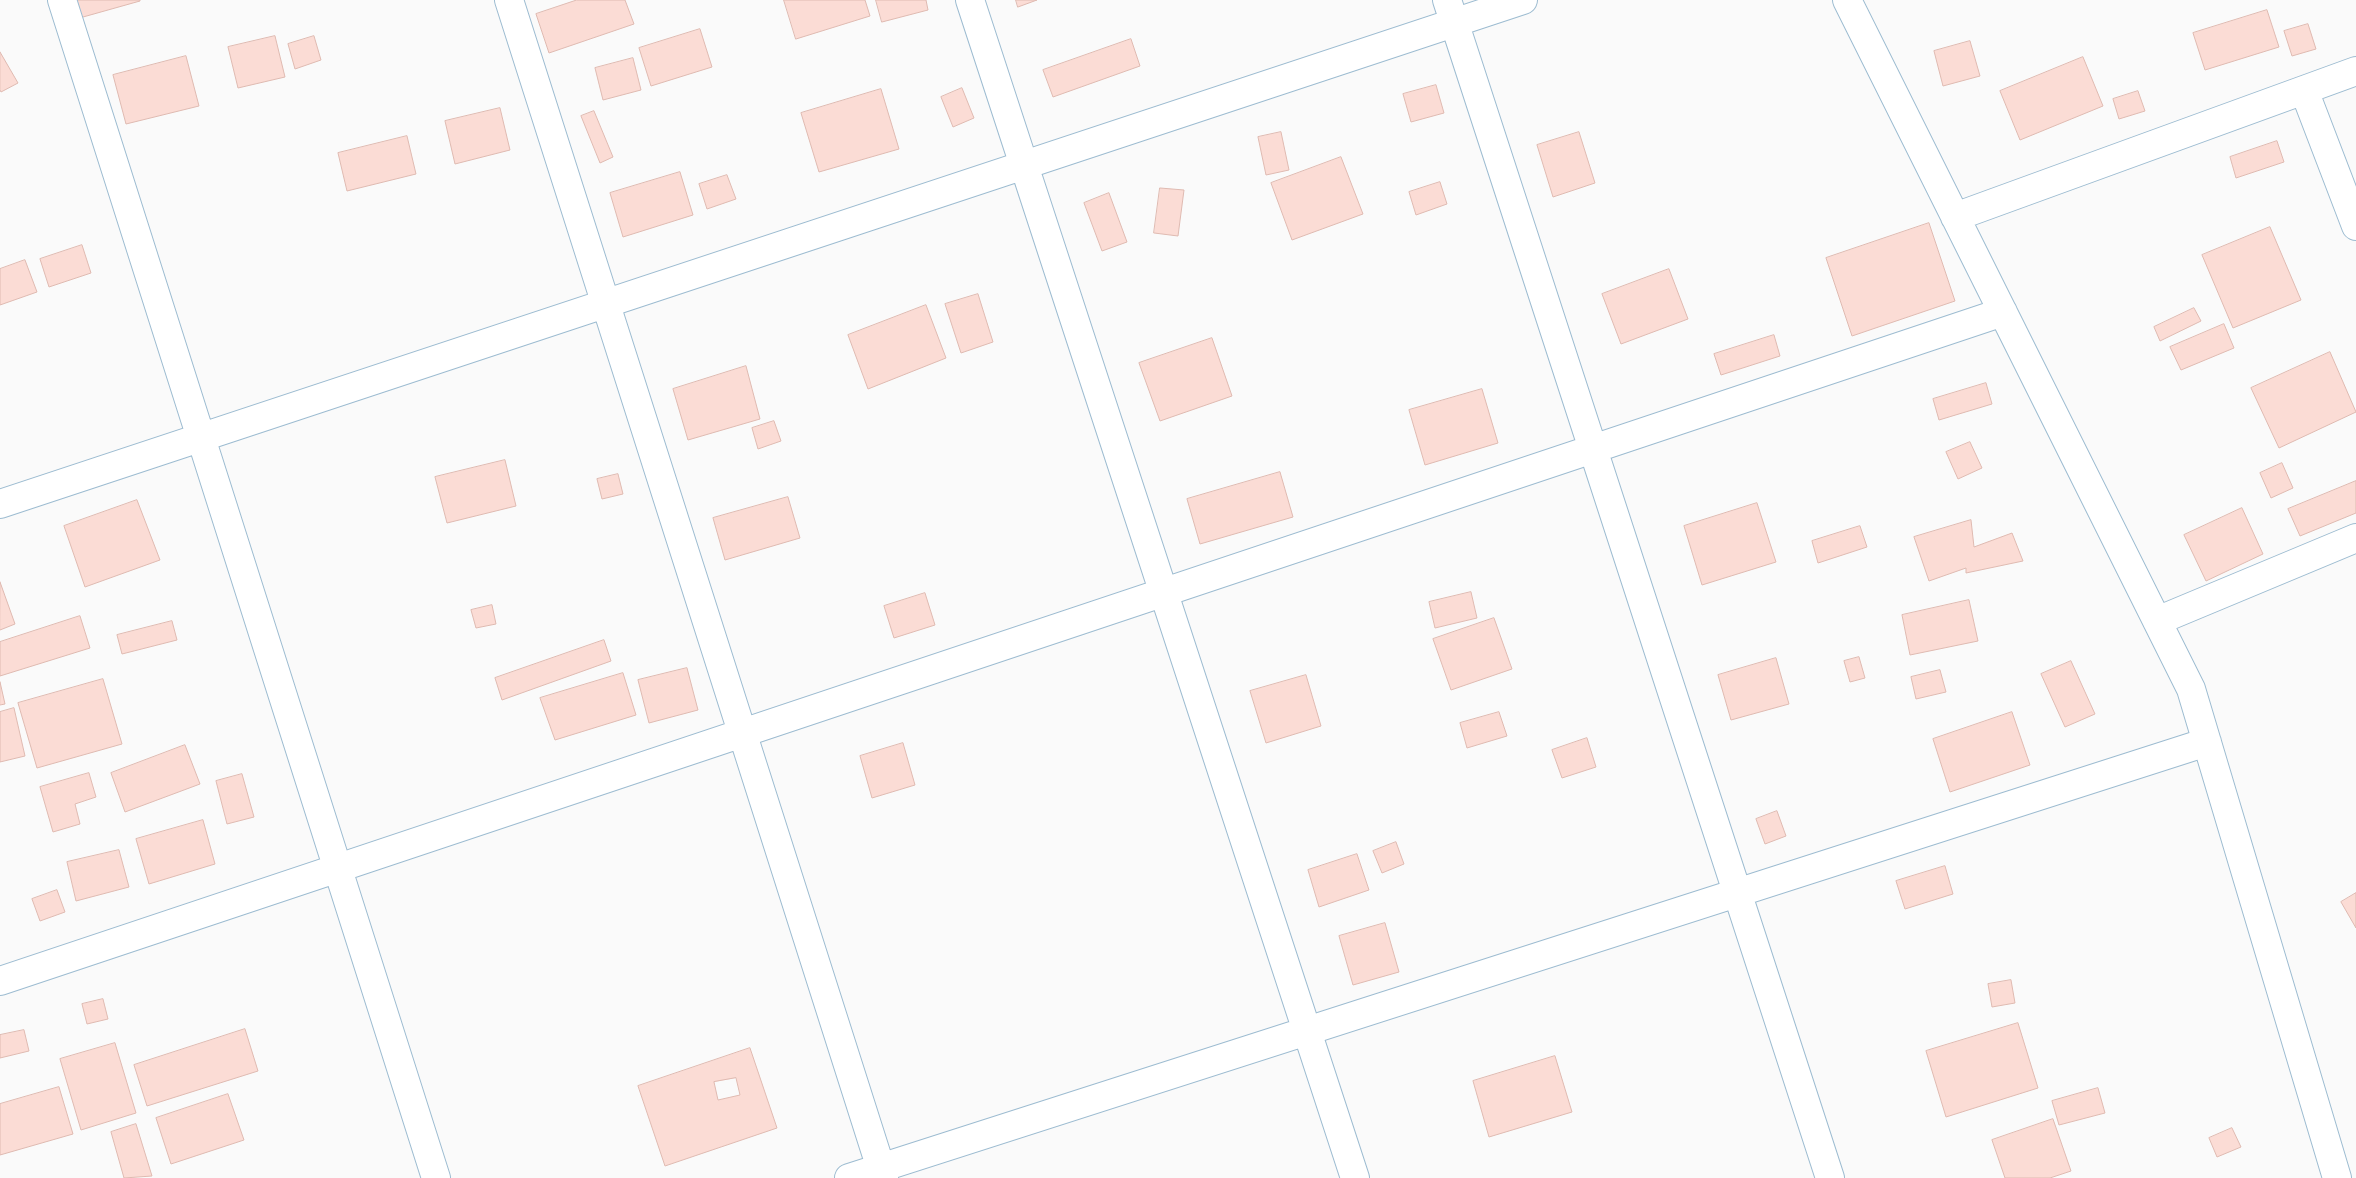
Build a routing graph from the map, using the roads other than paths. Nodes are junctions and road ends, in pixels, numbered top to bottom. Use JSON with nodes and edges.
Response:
{"nodes":[{"id":1,"x":62,"y":0,"type":"edge"},
{"id":2,"x":509,"y":0,"type":"edge"},
{"id":3,"x":970,"y":0,"type":"edge"},
{"id":4,"x":1523,"y":0,"type":"edge"},
{"id":5,"x":1847,"y":0,"type":"edge"},
{"id":6,"x":1451,"y":11,"type":"edge"},
{"id":7,"x":2356,"y":71,"type":"edge"},
{"id":8,"x":2304,"y":90,"type":"junction"},
{"id":9,"x":1024,"y":165,"type":"junction"},
{"id":10,"x":1955,"y":217,"type":"junction"},
{"id":11,"x":2356,"y":226,"type":"edge"},
{"id":12,"x":606,"y":304,"type":"junction"},
{"id":13,"x":2003,"y":312,"type":"junction"},
{"id":14,"x":201,"y":438,"type":"junction"},
{"id":15,"x":1593,"y":449,"type":"junction"},
{"id":16,"x":0,"y":504,"type":"edge"},
{"id":17,"x":2356,"y":538,"type":"edge"},
{"id":18,"x":1164,"y":593,"type":"junction"},
{"id":19,"x":2157,"y":621,"type":"junction"},
{"id":20,"x":742,"y":733,"type":"junction"},
{"id":21,"x":2207,"y":742,"type":"junction"},
{"id":22,"x":337,"y":869,"type":"junction"},
{"id":23,"x":1737,"y":892,"type":"junction"},
{"id":24,"x":0,"y":981,"type":"edge"},
{"id":25,"x":1307,"y":1031,"type":"junction"},
{"id":26,"x":883,"y":1173,"type":"edge"},
{"id":27,"x":436,"y":1178,"type":"edge"},
{"id":28,"x":849,"y":1178,"type":"edge"},
{"id":29,"x":1355,"y":1178,"type":"edge"},
{"id":30,"x":1830,"y":1178,"type":"edge"},
{"id":31,"x":2337,"y":1178,"type":"edge"}],
"edges":[{"from":1,"to":14,"type":"street"},
{"from":2,"to":12,"type":"street"},
{"from":3,"to":9,"type":"street"},
{"from":4,"to":6,"type":"street"},
{"from":5,"to":10,"type":"street"},
{"from":6,"to":9,"type":"street"},
{"from":6,"to":15,"type":"street"},
{"from":7,"to":8,"type":"street"},
{"from":8,"to":10,"type":"street"},
{"from":8,"to":11,"type":"street"},
{"from":9,"to":12,"type":"street"},
{"from":9,"to":18,"type":"street"},
{"from":10,"to":13,"type":"street"},
{"from":12,"to":14,"type":"street"},
{"from":12,"to":20,"type":"street"},
{"from":13,"to":15,"type":"street"},
{"from":13,"to":19,"type":"street"},
{"from":14,"to":16,"type":"street"},
{"from":14,"to":22,"type":"street"},
{"from":15,"to":18,"type":"street"},
{"from":15,"to":23,"type":"street"},
{"from":17,"to":19,"type":"street"},
{"from":18,"to":20,"type":"street"},
{"from":18,"to":25,"type":"street"},
{"from":19,"to":21,"type":"street"},
{"from":20,"to":22,"type":"street"},
{"from":20,"to":26,"type":"street"},
{"from":21,"to":23,"type":"street"},
{"from":21,"to":31,"type":"street"},
{"from":22,"to":24,"type":"street"},
{"from":22,"to":27,"type":"street"},
{"from":23,"to":25,"type":"street"},
{"from":23,"to":30,"type":"street"},
{"from":25,"to":26,"type":"street"},
{"from":25,"to":29,"type":"street"},
{"from":26,"to":28,"type":"street"}]}
